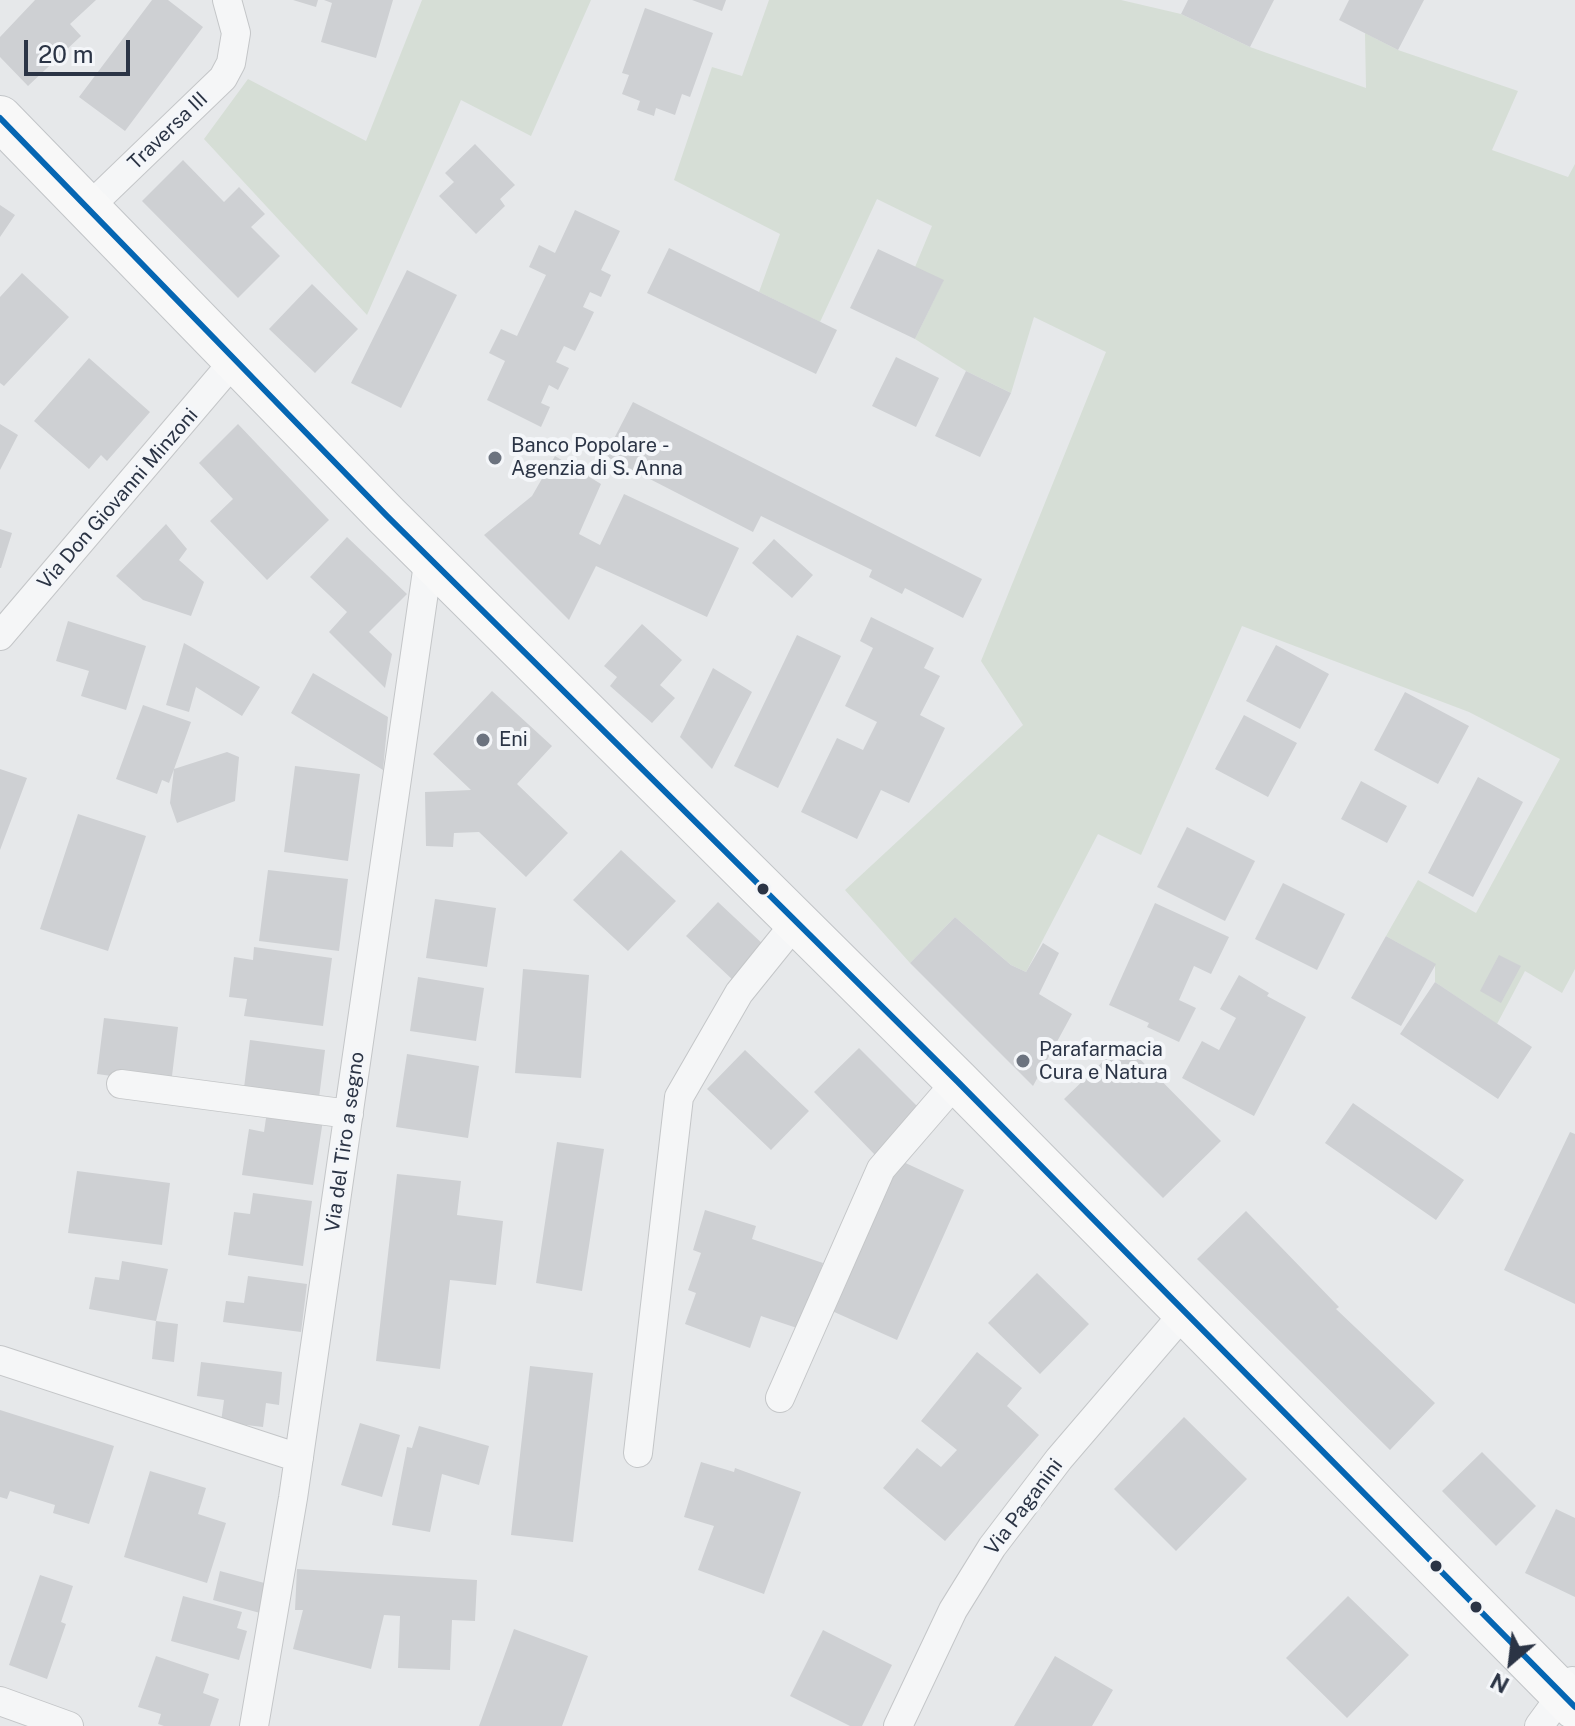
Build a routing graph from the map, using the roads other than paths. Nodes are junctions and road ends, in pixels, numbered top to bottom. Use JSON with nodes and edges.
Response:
{"nodes":[{"id":1,"x":227,"y":0,"type":"edge"},
{"id":2,"x":0,"y":118,"type":"edge"},
{"id":3,"x":88,"y":208,"type":"junction"},
{"id":4,"x":234,"y":361,"type":"junction"},
{"id":5,"x":429,"y":557,"type":"junction"},
{"id":6,"x":0,"y":636,"type":"edge"},
{"id":7,"x":797,"y":921,"type":"junction"},
{"id":8,"x":957,"y":1081,"type":"junction"},
{"id":9,"x":121,"y":1084,"type":"dead end"},
{"id":10,"x":349,"y":1114,"type":"junction"},
{"id":11,"x":1185,"y":1312,"type":"junction"},
{"id":12,"x":0,"y":1360,"type":"edge"},
{"id":13,"x":780,"y":1398,"type":"dead end"},
{"id":14,"x":638,"y":1453,"type":"dead end"},
{"id":15,"x":299,"y":1458,"type":"junction"},
{"id":16,"x":0,"y":1701,"type":"edge"},
{"id":17,"x":1563,"y":1701,"type":"edge"},
{"id":18,"x":69,"y":1726,"type":"edge"},
{"id":19,"x":254,"y":1726,"type":"edge"},
{"id":20,"x":898,"y":1726,"type":"edge"}],
"edges":[{"from":1,"to":3,"type":"street","name":"Traversa III"},
{"from":2,"to":3,"type":"main road"},
{"from":3,"to":4,"type":"main road"},
{"from":4,"to":5,"type":"main road"},
{"from":4,"to":6,"type":"street","name":"Via Don Giovanni Minzoni"},
{"from":5,"to":7,"type":"main road"},
{"from":5,"to":10,"type":"street","name":"Via del Tiro a segno"},
{"from":7,"to":8,"type":"main road"},
{"from":7,"to":14,"type":"street"},
{"from":8,"to":11,"type":"main road"},
{"from":8,"to":13,"type":"street"},
{"from":9,"to":10,"type":"street"},
{"from":10,"to":15,"type":"street","name":"Via del Tiro a segno"},
{"from":11,"to":17,"type":"main road"},
{"from":11,"to":20,"type":"street","name":"Via Paganini"},
{"from":12,"to":15,"type":"street"},
{"from":15,"to":19,"type":"street","name":"Via del Tiro a segno"},
{"from":16,"to":18,"type":"street"}]}
